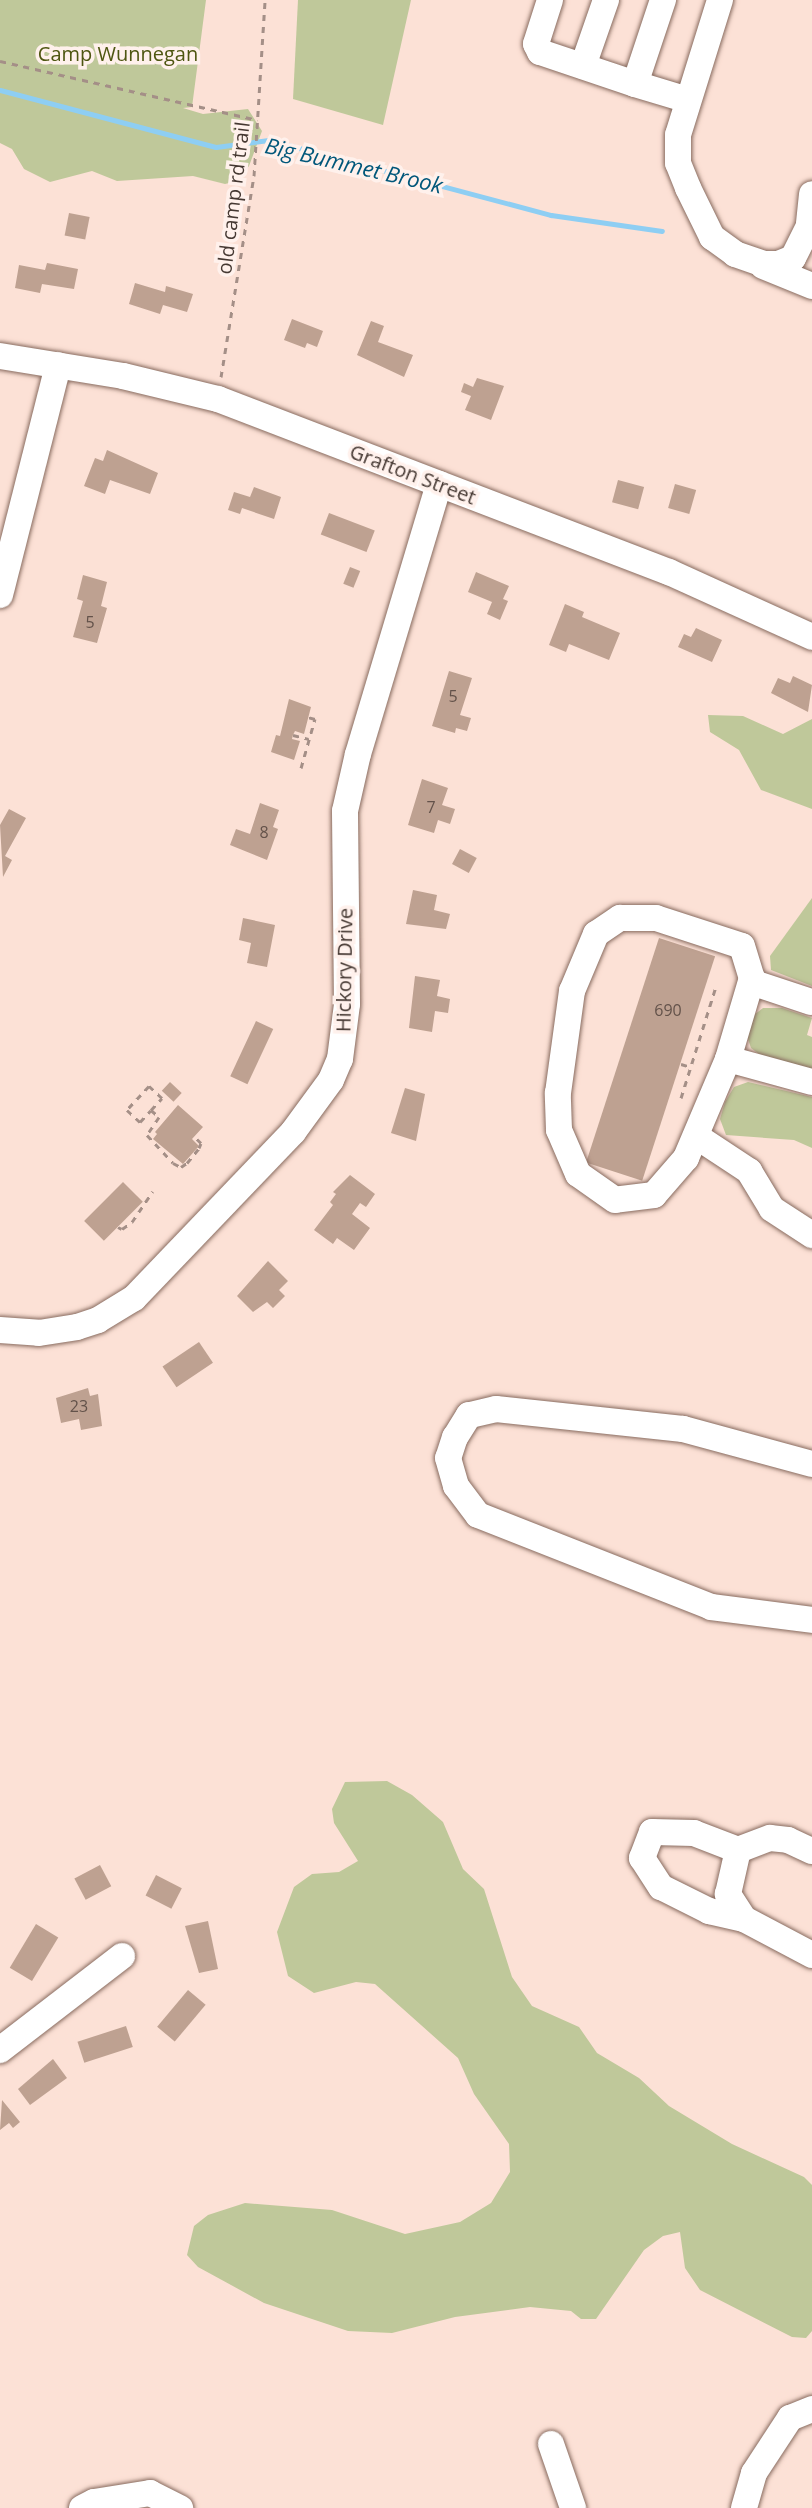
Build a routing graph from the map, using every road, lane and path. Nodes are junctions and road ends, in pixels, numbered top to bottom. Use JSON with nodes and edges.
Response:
{"nodes":[{"id":1,"x":265,"y":0,"type":"edge"},
{"id":2,"x":550,"y":0,"type":"edge"},
{"id":3,"x":606,"y":0,"type":"edge"},
{"id":4,"x":663,"y":0,"type":"edge"},
{"id":5,"x":720,"y":0,"type":"edge"},
{"id":6,"x":0,"y":61,"type":"edge"},
{"id":7,"x":583,"y":66,"type":"junction"},
{"id":8,"x":635,"y":84,"type":"junction"},
{"id":9,"x":688,"y":100,"type":"junction"},
{"id":10,"x":257,"y":120,"type":"junction"},
{"id":11,"x":812,"y":194,"type":"edge"},
{"id":12,"x":811,"y":221,"type":"edge"},
{"id":13,"x":742,"y":257,"type":"junction"},
{"id":14,"x":812,"y":286,"type":"edge"},
{"id":15,"x":0,"y":356,"type":"edge"},
{"id":16,"x":58,"y":365,"type":"junction"},
{"id":17,"x":218,"y":399,"type":"junction"},
{"id":18,"x":439,"y":484,"type":"junction"},
{"id":19,"x":0,"y":595,"type":"edge"},
{"id":20,"x":812,"y":637,"type":"edge"},
{"id":21,"x":308,"y":717,"type":"dead end"},
{"id":22,"x":293,"y":735,"type":"dead end"},
{"id":23,"x":309,"y":739,"type":"junction"},
{"id":24,"x":301,"y":768,"type":"dead end"},
{"id":25,"x":751,"y":982,"type":"junction"},
{"id":26,"x":716,"y":986,"type":"dead end"},
{"id":27,"x":811,"y":1002,"type":"edge"},
{"id":28,"x":728,"y":1059,"type":"junction"},
{"id":29,"x":681,"y":1064,"type":"dead end"},
{"id":30,"x":691,"y":1067,"type":"junction"},
{"id":31,"x":812,"y":1082,"type":"edge"},
{"id":32,"x":681,"y":1098,"type":"dead end"},
{"id":33,"x":151,"y":1110,"type":"junction"},
{"id":34,"x":696,"y":1136,"type":"junction"},
{"id":35,"x":197,"y":1139,"type":"dead end"},
{"id":36,"x":153,"y":1191,"type":"dead end"},
{"id":37,"x":118,"y":1227,"type":"dead end"},
{"id":38,"x":812,"y":1235,"type":"edge"},
{"id":39,"x":0,"y":1330,"type":"edge"},
{"id":40,"x":812,"y":1464,"type":"edge"},
{"id":41,"x":812,"y":1620,"type":"edge"},
{"id":42,"x":738,"y":1850,"type":"junction"},
{"id":43,"x":812,"y":1851,"type":"edge"},
{"id":44,"x":744,"y":1919,"type":"junction"},
{"id":45,"x":812,"y":1955,"type":"edge"},
{"id":46,"x":122,"y":1956,"type":"dead end"},
{"id":47,"x":0,"y":2050,"type":"edge"},
{"id":48,"x":812,"y":2409,"type":"edge"},
{"id":49,"x":551,"y":2444,"type":"dead end"},
{"id":50,"x":82,"y":2508,"type":"edge"},
{"id":51,"x":180,"y":2508,"type":"edge"},
{"id":52,"x":573,"y":2508,"type":"edge"},
{"id":53,"x":744,"y":2508,"type":"edge"}],
"edges":[{"from":1,"to":10,"type":"path","name":"old camp rd trail"},
{"from":2,"to":7,"type":"street"},
{"from":3,"to":7,"type":"street"},
{"from":4,"to":8,"type":"street"},
{"from":5,"to":9,"type":"street"},
{"from":6,"to":10,"type":"path"},
{"from":7,"to":8,"type":"street"},
{"from":8,"to":9,"type":"street"},
{"from":9,"to":13,"type":"street"},
{"from":10,"to":17,"type":"path","name":"old camp rd trail"},
{"from":11,"to":12,"type":"street"},
{"from":12,"to":13,"type":"street"},
{"from":13,"to":14,"type":"street"},
{"from":15,"to":16,"type":"street","name":"Grafton Street"},
{"from":16,"to":17,"type":"street","name":"Grafton Street"},
{"from":16,"to":19,"type":"street"},
{"from":17,"to":18,"type":"street","name":"Grafton Street"},
{"from":18,"to":20,"type":"street","name":"Grafton Street"},
{"from":18,"to":39,"type":"street","name":"Hickory Drive"},
{"from":21,"to":23,"type":"path"},
{"from":22,"to":23,"type":"path"},
{"from":23,"to":24,"type":"path"},
{"from":25,"to":27,"type":"street"},
{"from":25,"to":28,"type":"street"},
{"from":25,"to":34,"type":"street"},
{"from":26,"to":30,"type":"path"},
{"from":28,"to":31,"type":"street"},
{"from":28,"to":34,"type":"street"},
{"from":29,"to":30,"type":"path"},
{"from":30,"to":32,"type":"path"},
{"from":33,"to":33,"type":"path"},
{"from":33,"to":35,"type":"path"},
{"from":34,"to":38,"type":"street"},
{"from":36,"to":37,"type":"path"},
{"from":40,"to":41,"type":"street"},
{"from":42,"to":43,"type":"street"},
{"from":42,"to":44,"type":"street"},
{"from":42,"to":44,"type":"street"},
{"from":44,"to":45,"type":"street"},
{"from":46,"to":47,"type":"street"},
{"from":48,"to":53,"type":"street"},
{"from":49,"to":52,"type":"street"},
{"from":50,"to":51,"type":"street"}]}
